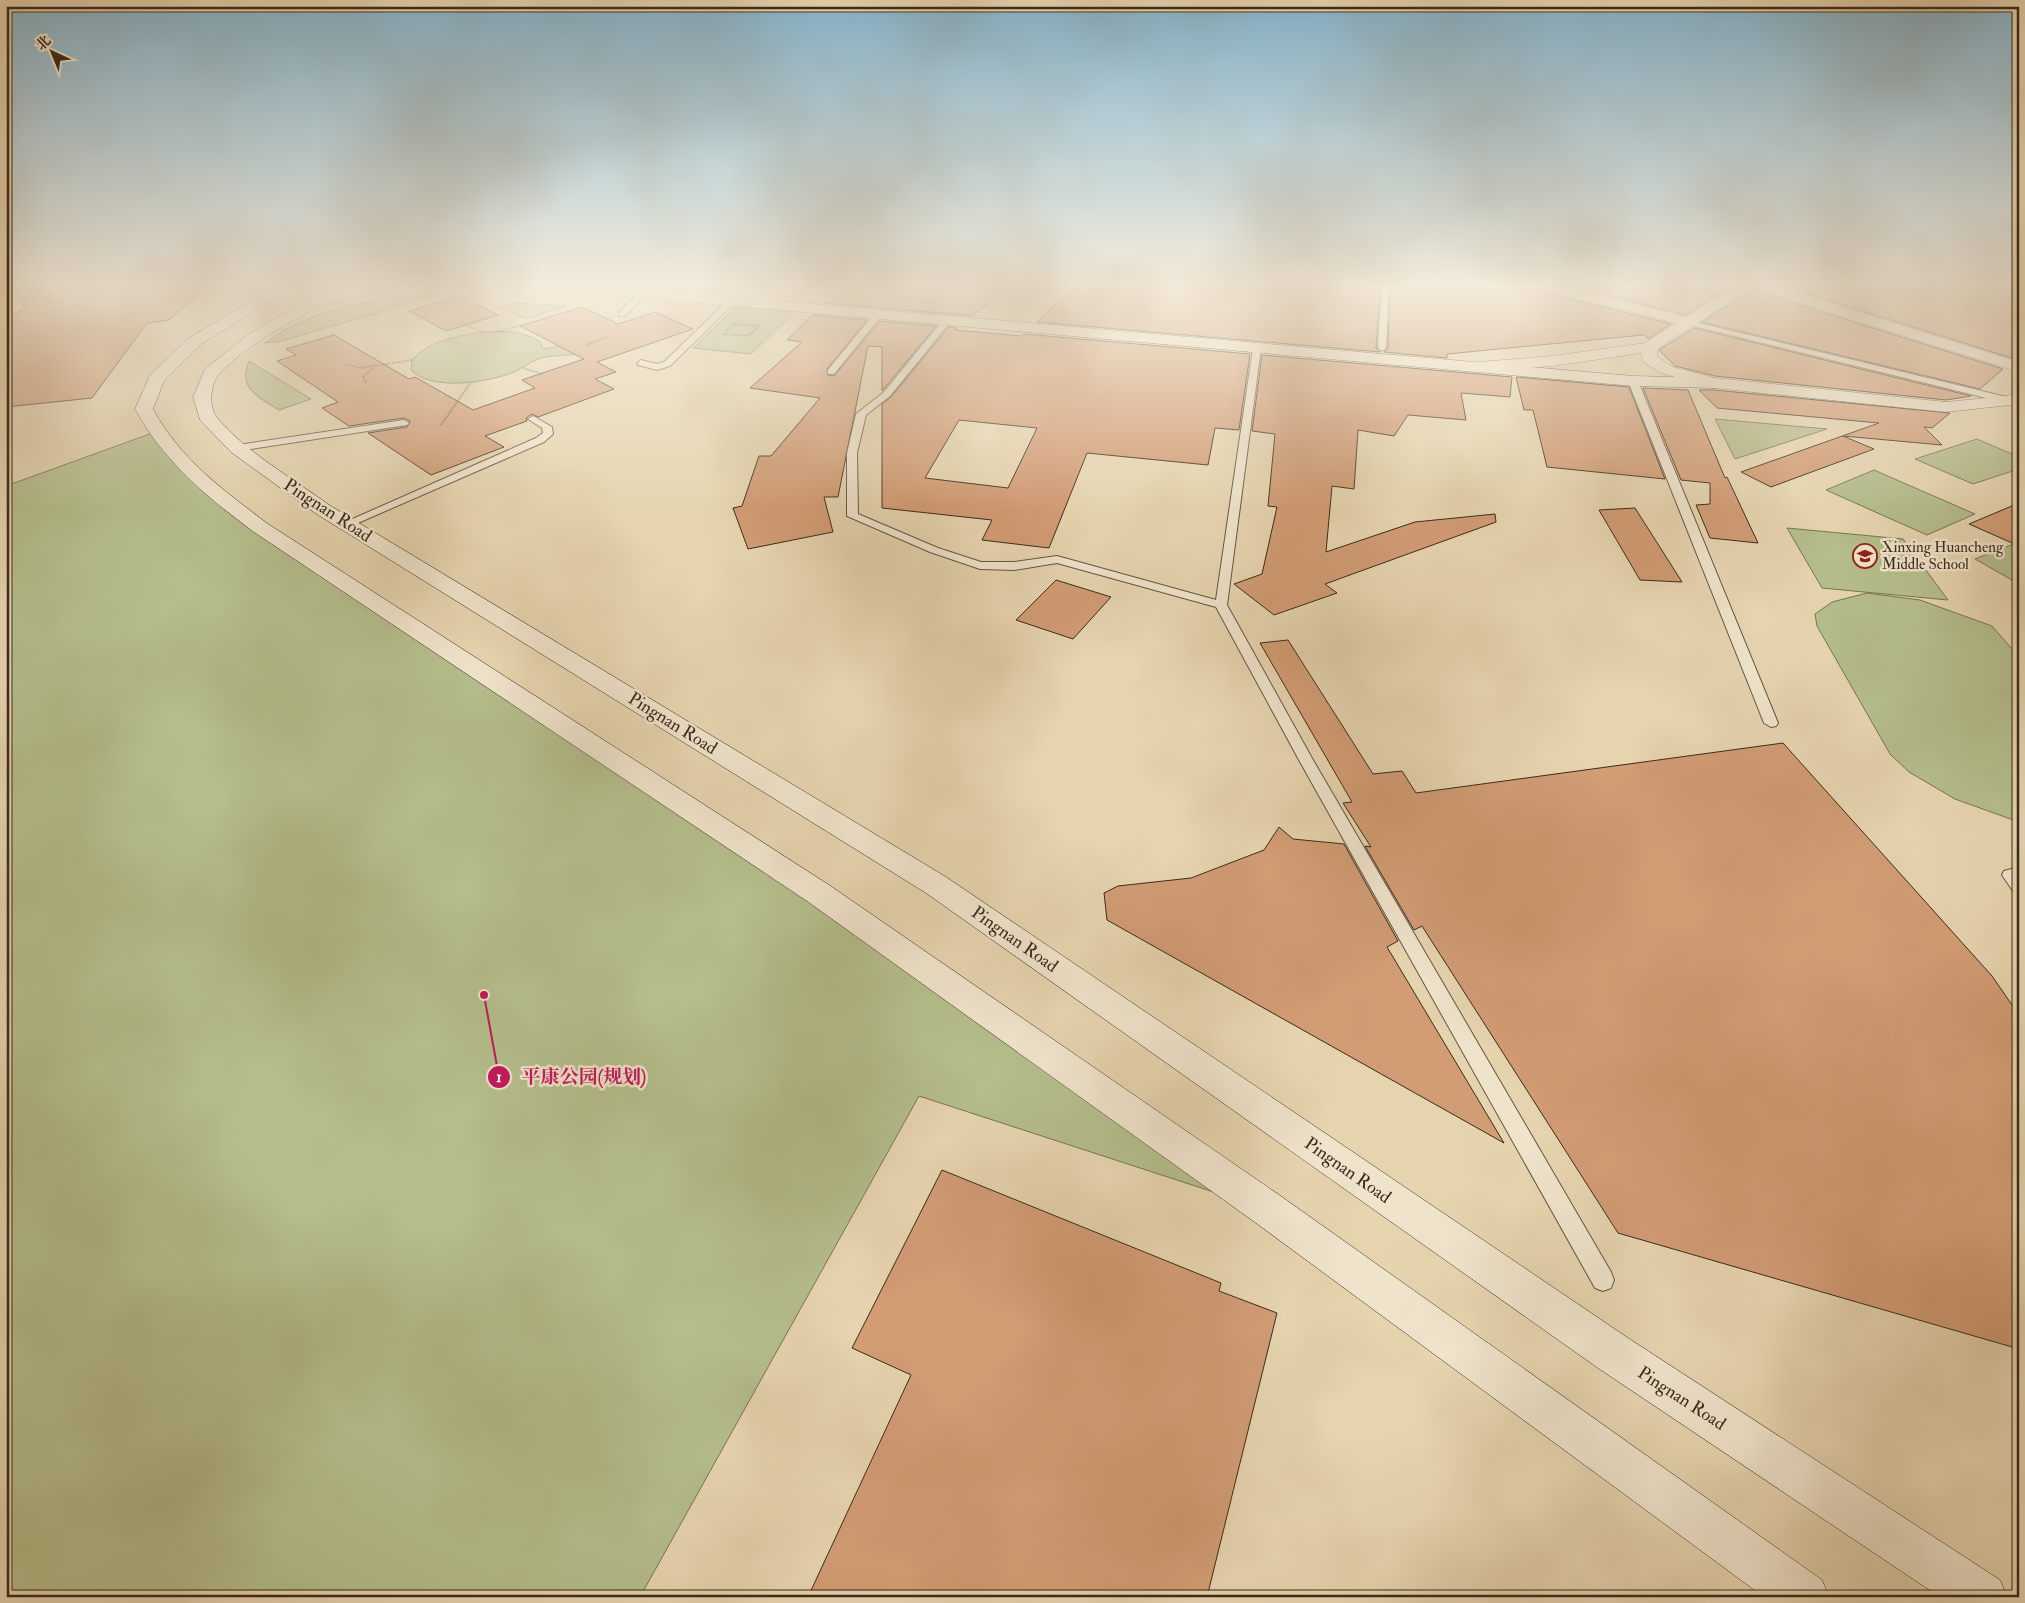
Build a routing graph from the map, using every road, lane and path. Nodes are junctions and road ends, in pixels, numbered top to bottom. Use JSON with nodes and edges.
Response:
{"nodes":[{"id":1,"x":174,"y":360,"type":"edge"},
{"id":2,"x":226,"y":360,"type":"edge"},
{"id":3,"x":412,"y":360,"type":"dead end"},
{"id":4,"x":670,"y":360,"type":"edge"},
{"id":5,"x":840,"y":360,"type":"edge"},
{"id":6,"x":916,"y":360,"type":"edge"},
{"id":7,"x":1255,"y":360,"type":"edge"},
{"id":8,"x":1395,"y":360,"type":"edge"},
{"id":9,"x":1522,"y":360,"type":"edge"},
{"id":10,"x":1561,"y":360,"type":"edge"},
{"id":11,"x":1650,"y":360,"type":"edge"},
{"id":12,"x":1847,"y":360,"type":"edge"},
{"id":13,"x":1996,"y":360,"type":"edge"},
{"id":14,"x":641,"y":362,"type":"dead end"},
{"id":15,"x":345,"y":364,"type":"dead end"},
{"id":16,"x":376,"y":367,"type":"junction"},
{"id":17,"x":1479,"y":367,"type":"junction"},
{"id":18,"x":2019,"y":367,"type":"edge"},
{"id":19,"x":523,"y":368,"type":"dead end"},
{"id":20,"x":830,"y":372,"type":"dead end"},
{"id":21,"x":542,"y":374,"type":"dead end"},
{"id":22,"x":1634,"y":381,"type":"junction"},
{"id":23,"x":366,"y":382,"type":"dead end"},
{"id":24,"x":471,"y":382,"type":"dead end"},
{"id":25,"x":1714,"y":383,"type":"junction"},
{"id":26,"x":2016,"y":400,"type":"edge"},
{"id":27,"x":533,"y":419,"type":"dead end"},
{"id":28,"x":404,"y":423,"type":"dead end"},
{"id":29,"x":441,"y":425,"type":"dead end"},
{"id":30,"x":238,"y":448,"type":"junction"},
{"id":31,"x":347,"y":524,"type":"junction"},
{"id":32,"x":1221,"y":605,"type":"junction"},
{"id":33,"x":1771,"y":723,"type":"dead end"},
{"id":34,"x":2019,"y":873,"type":"edge"},
{"id":35,"x":2019,"y":887,"type":"edge"},
{"id":36,"x":1603,"y":1280,"type":"dead end"},
{"id":37,"x":1805,"y":1597,"type":"edge"},
{"id":38,"x":1983,"y":1597,"type":"edge"}],
"edges":[{"from":1,"to":37,"type":"main road"},
{"from":2,"to":30,"type":"main road","name":"Pingnan Road"},
{"from":3,"to":16,"type":"path"},
{"from":4,"to":14,"type":"lane"},
{"from":5,"to":20,"type":"lane"},
{"from":6,"to":32,"type":"lane"},
{"from":7,"to":32,"type":"lane"},
{"from":8,"to":17,"type":"main road"},
{"from":9,"to":25,"type":"main road"},
{"from":10,"to":17,"type":"main road"},
{"from":11,"to":25,"type":"main road"},
{"from":12,"to":26,"type":"lane"},
{"from":13,"to":18,"type":"main road"},
{"from":15,"to":16,"type":"path"},
{"from":16,"to":23,"type":"path"},
{"from":17,"to":22,"type":"main road"},
{"from":19,"to":21,"type":"path"},
{"from":22,"to":25,"type":"main road"},
{"from":22,"to":33,"type":"lane"},
{"from":24,"to":29,"type":"path"},
{"from":25,"to":26,"type":"main road"},
{"from":27,"to":31,"type":"lane"},
{"from":28,"to":30,"type":"lane"},
{"from":30,"to":31,"type":"main road","name":"Pingnan Road"},
{"from":31,"to":38,"type":"main road","name":"Pingnan Road"},
{"from":32,"to":36,"type":"lane"},
{"from":34,"to":35,"type":"lane"}]}
